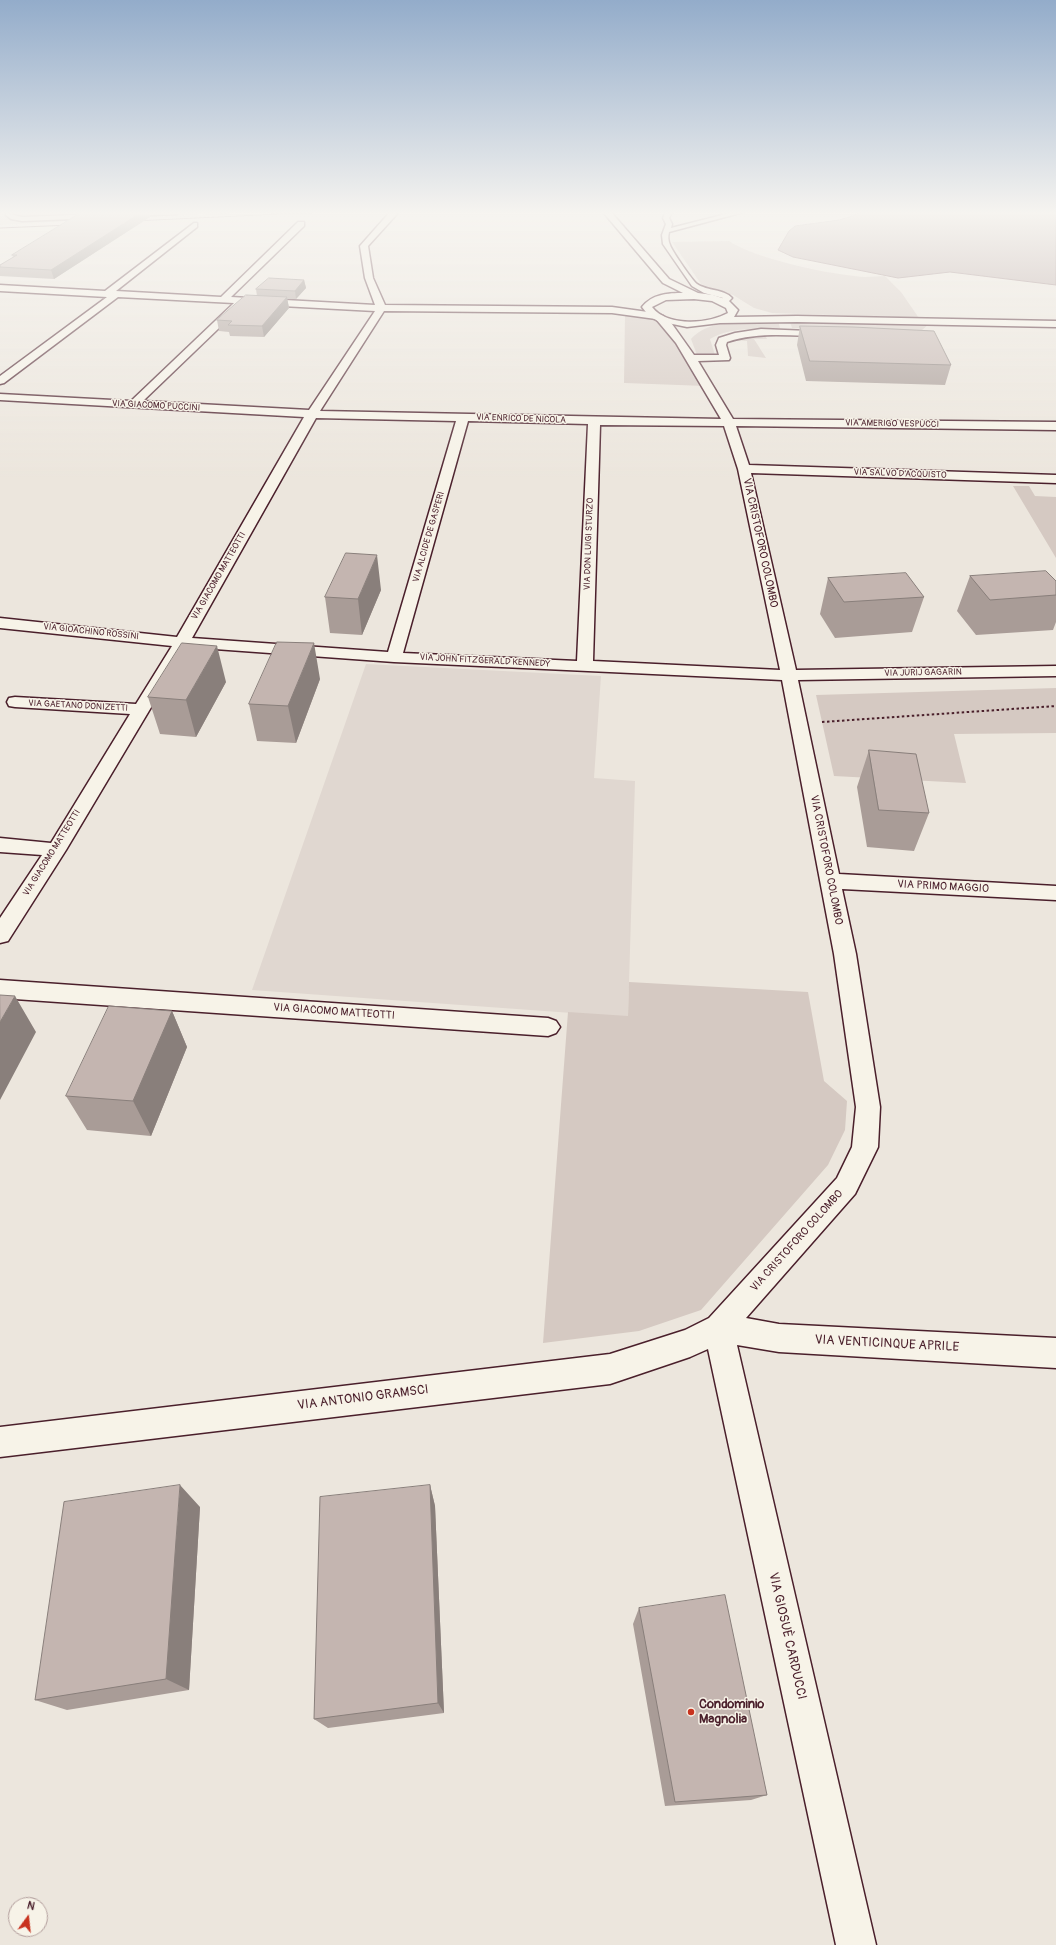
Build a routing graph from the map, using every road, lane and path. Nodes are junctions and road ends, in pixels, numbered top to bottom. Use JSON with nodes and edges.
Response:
{"nodes":[{"id":1,"x":101,"y":303,"type":"edge"},
{"id":2,"x":240,"y":303,"type":"edge"},
{"id":3,"x":277,"y":303,"type":"edge"},
{"id":4,"x":379,"y":303,"type":"edge"},
{"id":5,"x":647,"y":303,"type":"edge"},
{"id":6,"x":653,"y":303,"type":"edge"},
{"id":7,"x":723,"y":303,"type":"edge"},
{"id":8,"x":727,"y":304,"type":"junction"},
{"id":9,"x":381,"y":308,"type":"junction"},
{"id":10,"x":612,"y":310,"type":"junction"},
{"id":11,"x":658,"y":317,"type":"junction"},
{"id":12,"x":797,"y":318,"type":"junction"},
{"id":13,"x":721,"y":320,"type":"junction"},
{"id":14,"x":698,"y":323,"type":"junction"},
{"id":15,"x":1056,"y":324,"type":"edge"},
{"id":16,"x":842,"y":335,"type":"edge"},
{"id":17,"x":685,"y":350,"type":"junction"},
{"id":18,"x":0,"y":381,"type":"edge"},
{"id":19,"x":2,"y":399,"type":"edge"},
{"id":20,"x":134,"y":404,"type":"junction"},
{"id":21,"x":312,"y":414,"type":"junction"},
{"id":22,"x":463,"y":417,"type":"junction"},
{"id":23,"x":594,"y":421,"type":"junction"},
{"id":24,"x":729,"y":422,"type":"junction"},
{"id":25,"x":1056,"y":426,"type":"edge"},
{"id":26,"x":744,"y":469,"type":"junction"},
{"id":27,"x":1056,"y":479,"type":"edge"},
{"id":28,"x":0,"y":623,"type":"edge"},
{"id":29,"x":182,"y":642,"type":"junction"},
{"id":30,"x":394,"y":657,"type":"junction"},
{"id":31,"x":585,"y":666,"type":"junction"},
{"id":32,"x":1056,"y":671,"type":"edge"},
{"id":33,"x":789,"y":675,"type":"junction"},
{"id":34,"x":15,"y":702,"type":"dead end"},
{"id":35,"x":1056,"y":706,"type":"edge"},
{"id":36,"x":141,"y":709,"type":"junction"},
{"id":37,"x":799,"y":723,"type":"junction"},
{"id":38,"x":0,"y":845,"type":"edge"},
{"id":39,"x":56,"y":850,"type":"junction"},
{"id":40,"x":831,"y":881,"type":"junction"},
{"id":41,"x":1056,"y":893,"type":"edge"},
{"id":42,"x":0,"y":935,"type":"edge"},
{"id":43,"x":0,"y":989,"type":"edge"},
{"id":44,"x":548,"y":1027,"type":"dead end"},
{"id":45,"x":719,"y":1328,"type":"junction"},
{"id":46,"x":1056,"y":1353,"type":"edge"},
{"id":47,"x":0,"y":1442,"type":"edge"},
{"id":48,"x":856,"y":1945,"type":"edge"}],
"edges":[{"from":1,"to":18,"type":"street"},
{"from":2,"to":20,"type":"street"},
{"from":3,"to":9,"type":"street"},
{"from":4,"to":9,"type":"street"},
{"from":5,"to":10,"type":"street"},
{"from":6,"to":11,"type":"street"},
{"from":7,"to":8,"type":"street"},
{"from":8,"to":12,"type":"street"},
{"from":8,"to":13,"type":"street"},
{"from":9,"to":10,"type":"street"},
{"from":9,"to":21,"type":"street","name":"VIA GIACOMO MATTEOTTI"},
{"from":10,"to":11,"type":"street"},
{"from":11,"to":14,"type":"street"},
{"from":11,"to":17,"type":"street","name":"VIA CRISTOFORO COLOMBO"},
{"from":12,"to":13,"type":"street"},
{"from":12,"to":15,"type":"street"},
{"from":13,"to":14,"type":"street"},
{"from":14,"to":17,"type":"street"},
{"from":16,"to":17,"type":"street"},
{"from":17,"to":24,"type":"street","name":"VIA CRISTOFORO COLOMBO"},
{"from":19,"to":20,"type":"street","name":"VIA GIACOMO PUCCINI"},
{"from":20,"to":21,"type":"street","name":"VIA GIACOMO PUCCINI"},
{"from":21,"to":22,"type":"street","name":"VIA ENRICO DE NICOLA"},
{"from":21,"to":29,"type":"street","name":"VIA GIACOMO MATTEOTTI"},
{"from":22,"to":23,"type":"street","name":"VIA ENRICO DE NICOLA"},
{"from":22,"to":30,"type":"street","name":"VIA ALCIDE DE GASPERI"},
{"from":23,"to":24,"type":"street","name":"VIA ENRICO DE NICOLA"},
{"from":23,"to":31,"type":"street","name":"VIA DON LUIGI STURZO"},
{"from":24,"to":25,"type":"street","name":"VIA AMERIGO VESPUCCI"},
{"from":24,"to":26,"type":"street","name":"VIA CRISTOFORO COLOMBO"},
{"from":26,"to":27,"type":"street","name":"VIA SALVO D’ACQUISTO"},
{"from":26,"to":33,"type":"street","name":"VIA CRISTOFORO COLOMBO"},
{"from":28,"to":29,"type":"street","name":"VIA GIOACHINO ROSSINI"},
{"from":29,"to":30,"type":"street","name":"VIA JOHN FITZGERALD KENNEDY"},
{"from":29,"to":36,"type":"street","name":"VIA GIACOMO MATTEOTTI"},
{"from":30,"to":31,"type":"street","name":"VIA JOHN FITZGERALD KENNEDY"},
{"from":31,"to":33,"type":"street","name":"VIA JOHN FITZGERALD KENNEDY"},
{"from":32,"to":33,"type":"street","name":"VIA JURIJ GAGARIN"},
{"from":33,"to":37,"type":"street","name":"VIA CRISTOFORO COLOMBO"},
{"from":34,"to":36,"type":"street","name":"VIA GAETANO DONIZETTI"},
{"from":35,"to":37,"type":"path"},
{"from":36,"to":39,"type":"street","name":"VIA GIACOMO MATTEOTTI"},
{"from":37,"to":40,"type":"street","name":"VIA CRISTOFORO COLOMBO"},
{"from":38,"to":39,"type":"street"},
{"from":39,"to":42,"type":"street","name":"VIA GIACOMO MATTEOTTI"},
{"from":40,"to":41,"type":"street","name":"VIA PRIMO MAGGIO"},
{"from":40,"to":45,"type":"street","name":"VIA CRISTOFORO COLOMBO"},
{"from":43,"to":44,"type":"street","name":"VIA GIACOMO MATTEOTTI"},
{"from":45,"to":46,"type":"street","name":"VIA VENTICINQUE APRILE"},
{"from":45,"to":47,"type":"street","name":"VIA ANTONIO GRAMSCI"},
{"from":45,"to":48,"type":"street","name":"VIA GIOSUÈ CARDUCCI"}]}
